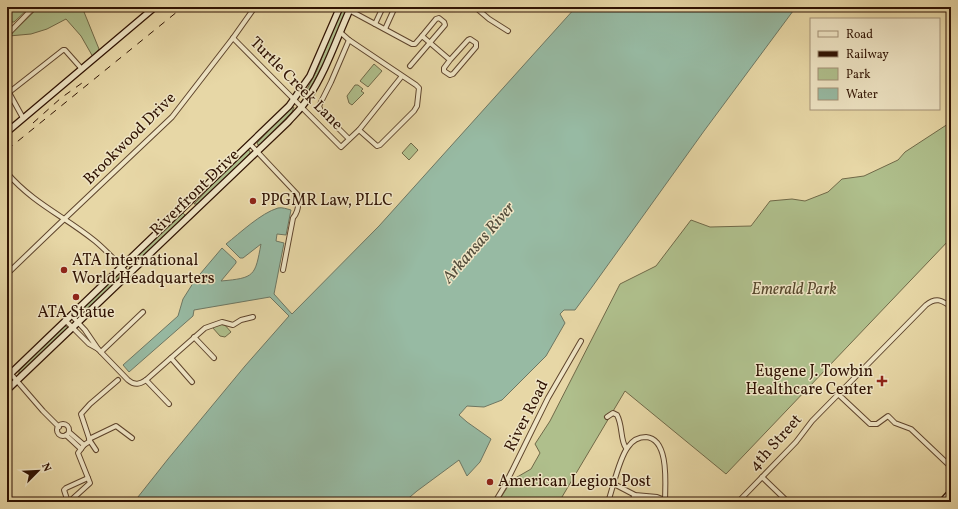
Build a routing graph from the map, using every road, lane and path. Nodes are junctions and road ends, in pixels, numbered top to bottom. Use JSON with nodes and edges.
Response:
{"nodes":[{"id":1,"x":34,"y":7,"type":"edge"},
{"id":2,"x":155,"y":7,"type":"edge"},
{"id":3,"x":255,"y":7,"type":"edge"},
{"id":4,"x":340,"y":7,"type":"edge"},
{"id":5,"x":383,"y":7,"type":"edge"},
{"id":6,"x":395,"y":7,"type":"edge"},
{"id":7,"x":474,"y":7,"type":"edge"},
{"id":8,"x":350,"y":8,"type":"edge"},
{"id":9,"x":375,"y":24,"type":"junction"},
{"id":10,"x":384,"y":29,"type":"junction"},
{"id":11,"x":508,"y":31,"type":"dead end"},
{"id":12,"x":340,"y":32,"type":"junction"},
{"id":13,"x":7,"y":34,"type":"edge"},
{"id":14,"x":422,"y":36,"type":"junction"},
{"id":15,"x":233,"y":38,"type":"junction"},
{"id":16,"x":349,"y":40,"type":"junction"},
{"id":17,"x":430,"y":43,"type":"junction"},
{"id":18,"x":450,"y":60,"type":"junction"},
{"id":19,"x":410,"y":66,"type":"dead end"},
{"id":20,"x":81,"y":68,"type":"junction"},
{"id":21,"x":402,"y":76,"type":"junction"},
{"id":22,"x":8,"y":92,"type":"edge"},
{"id":23,"x":295,"y":99,"type":"junction"},
{"id":24,"x":302,"y":106,"type":"junction"},
{"id":25,"x":23,"y":118,"type":"junction"},
{"id":26,"x":359,"y":130,"type":"junction"},
{"id":27,"x":7,"y":132,"type":"edge"},
{"id":28,"x":349,"y":139,"type":"junction"},
{"id":29,"x":250,"y":144,"type":"junction"},
{"id":30,"x":257,"y":151,"type":"junction"},
{"id":31,"x":7,"y":173,"type":"edge"},
{"id":32,"x":63,"y":220,"type":"junction"},
{"id":33,"x":121,"y":267,"type":"junction"},
{"id":34,"x":282,"y":270,"type":"dead end"},
{"id":35,"x":7,"y":274,"type":"edge"},
{"id":36,"x":128,"y":274,"type":"junction"},
{"id":37,"x":951,"y":307,"type":"edge"},
{"id":38,"x":143,"y":312,"type":"dead end"},
{"id":39,"x":71,"y":315,"type":"junction"},
{"id":40,"x":253,"y":317,"type":"dead end"},
{"id":41,"x":65,"y":320,"type":"junction"},
{"id":42,"x":78,"y":322,"type":"junction"},
{"id":43,"x":73,"y":328,"type":"junction"},
{"id":44,"x":194,"y":337,"type":"junction"},
{"id":45,"x":581,"y":341,"type":"dead end"},
{"id":46,"x":99,"y":351,"type":"junction"},
{"id":47,"x":171,"y":358,"type":"junction"},
{"id":48,"x":214,"y":358,"type":"dead end"},
{"id":49,"x":9,"y":376,"type":"edge"},
{"id":50,"x":118,"y":380,"type":"dead end"},
{"id":51,"x":146,"y":380,"type":"junction"},
{"id":52,"x":17,"y":381,"type":"junction"},
{"id":53,"x":192,"y":382,"type":"dead end"},
{"id":54,"x":7,"y":390,"type":"edge"},
{"id":55,"x":838,"y":394,"type":"junction"},
{"id":56,"x":169,"y":404,"type":"dead end"},
{"id":57,"x":607,"y":416,"type":"dead end"},
{"id":58,"x":59,"y":427,"type":"junction"},
{"id":59,"x":68,"y":433,"type":"junction"},
{"id":60,"x":132,"y":438,"type":"dead end"},
{"id":61,"x":90,"y":440,"type":"junction"},
{"id":62,"x":84,"y":445,"type":"junction"},
{"id":63,"x":626,"y":448,"type":"junction"},
{"id":64,"x":81,"y":449,"type":"junction"},
{"id":65,"x":96,"y":450,"type":"dead end"},
{"id":66,"x":951,"y":467,"type":"edge"},
{"id":67,"x":762,"y":477,"type":"junction"},
{"id":68,"x":88,"y":478,"type":"junction"},
{"id":69,"x":614,"y":484,"type":"junction"},
{"id":70,"x":951,"y":492,"type":"edge"},
{"id":71,"x":634,"y":495,"type":"junction"},
{"id":72,"x":665,"y":501,"type":"edge"},
{"id":73,"x":68,"y":502,"type":"edge"},
{"id":74,"x":495,"y":502,"type":"edge"},
{"id":75,"x":608,"y":502,"type":"edge"},
{"id":76,"x":631,"y":502,"type":"edge"},
{"id":77,"x":738,"y":502,"type":"edge"},
{"id":78,"x":788,"y":502,"type":"edge"},
{"id":79,"x":942,"y":502,"type":"edge"}],
"edges":[{"from":1,"to":13,"type":"street"},
{"from":2,"to":20,"type":"street"},
{"from":3,"to":15,"type":"street","name":"Brookwood Drive"},
{"from":4,"to":23,"type":"street","name":"Riverfront Drive"},
{"from":5,"to":9,"type":"street"},
{"from":6,"to":10,"type":"street"},
{"from":7,"to":11,"type":"street"},
{"from":8,"to":9,"type":"street"},
{"from":8,"to":12,"type":"street","name":"Riverfront Drive"},
{"from":9,"to":10,"type":"street"},
{"from":10,"to":14,"type":"street"},
{"from":12,"to":16,"type":"street"},
{"from":12,"to":24,"type":"street","name":"Riverfront Drive"},
{"from":14,"to":17,"type":"street"},
{"from":14,"to":17,"type":"street"},
{"from":15,"to":23,"type":"street","name":"Turtle Creek Lane"},
{"from":15,"to":32,"type":"street","name":"Brookwood Drive"},
{"from":16,"to":21,"type":"street"},
{"from":16,"to":28,"type":"street"},
{"from":17,"to":18,"type":"street"},
{"from":17,"to":19,"type":"street"},
{"from":18,"to":18,"type":"street"},
{"from":20,"to":22,"type":"street"},
{"from":20,"to":25,"type":"street"},
{"from":21,"to":26,"type":"street"},
{"from":21,"to":26,"type":"street"},
{"from":22,"to":25,"type":"street"},
{"from":23,"to":24,"type":"street","name":"Turtle Creek Lane"},
{"from":23,"to":29,"type":"street","name":"Riverfront Drive"},
{"from":24,"to":28,"type":"street","name":"Turtle Creek Lane"},
{"from":24,"to":30,"type":"street","name":"Riverfront Drive"},
{"from":25,"to":27,"type":"street"},
{"from":26,"to":28,"type":"street"},
{"from":29,"to":30,"type":"street"},
{"from":29,"to":33,"type":"street","name":"Riverfront Drive"},
{"from":30,"to":34,"type":"street"},
{"from":30,"to":36,"type":"street","name":"Riverfront Drive"},
{"from":31,"to":32,"type":"street"},
{"from":32,"to":33,"type":"street"},
{"from":32,"to":35,"type":"street","name":"Brookwood Drive"},
{"from":33,"to":36,"type":"street"},
{"from":33,"to":39,"type":"street","name":"Riverfront Drive"},
{"from":36,"to":42,"type":"street","name":"Riverfront Drive"},
{"from":37,"to":55,"type":"street","name":"4th Street"},
{"from":38,"to":46,"type":"street"},
{"from":39,"to":41,"type":"street","name":"Riverfront Drive"},
{"from":39,"to":42,"type":"street"},
{"from":40,"to":44,"type":"street"},
{"from":41,"to":43,"type":"street"},
{"from":41,"to":49,"type":"street","name":"Riverfront Drive"},
{"from":42,"to":43,"type":"street","name":"Riverfront Drive"},
{"from":42,"to":46,"type":"street"},
{"from":43,"to":46,"type":"street"},
{"from":43,"to":52,"type":"street","name":"Riverfront Drive"},
{"from":44,"to":47,"type":"street"},
{"from":44,"to":48,"type":"street"},
{"from":45,"to":74,"type":"street","name":"River Road"},
{"from":46,"to":51,"type":"street"},
{"from":47,"to":51,"type":"street"},
{"from":47,"to":53,"type":"street"},
{"from":49,"to":52,"type":"street"},
{"from":50,"to":61,"type":"street"},
{"from":51,"to":56,"type":"street"},
{"from":52,"to":54,"type":"street","name":"Riverfront Drive"},
{"from":52,"to":58,"type":"street"},
{"from":55,"to":66,"type":"street"},
{"from":55,"to":67,"type":"street","name":"4th Street"},
{"from":57,"to":63,"type":"street"},
{"from":58,"to":59,"type":"street"},
{"from":58,"to":59,"type":"street"},
{"from":59,"to":62,"type":"street"},
{"from":59,"to":64,"type":"street"},
{"from":60,"to":61,"type":"street"},
{"from":61,"to":62,"type":"street"},
{"from":61,"to":65,"type":"street"},
{"from":62,"to":64,"type":"street"},
{"from":63,"to":69,"type":"street"},
{"from":63,"to":72,"type":"street"},
{"from":64,"to":68,"type":"street"},
{"from":67,"to":77,"type":"street","name":"4th Street"},
{"from":67,"to":78,"type":"street"},
{"from":68,"to":73,"type":"street"},
{"from":68,"to":73,"type":"street"},
{"from":69,"to":71,"type":"street"},
{"from":69,"to":75,"type":"street"},
{"from":70,"to":79,"type":"street"},
{"from":71,"to":72,"type":"street"},
{"from":71,"to":76,"type":"street"}]}
